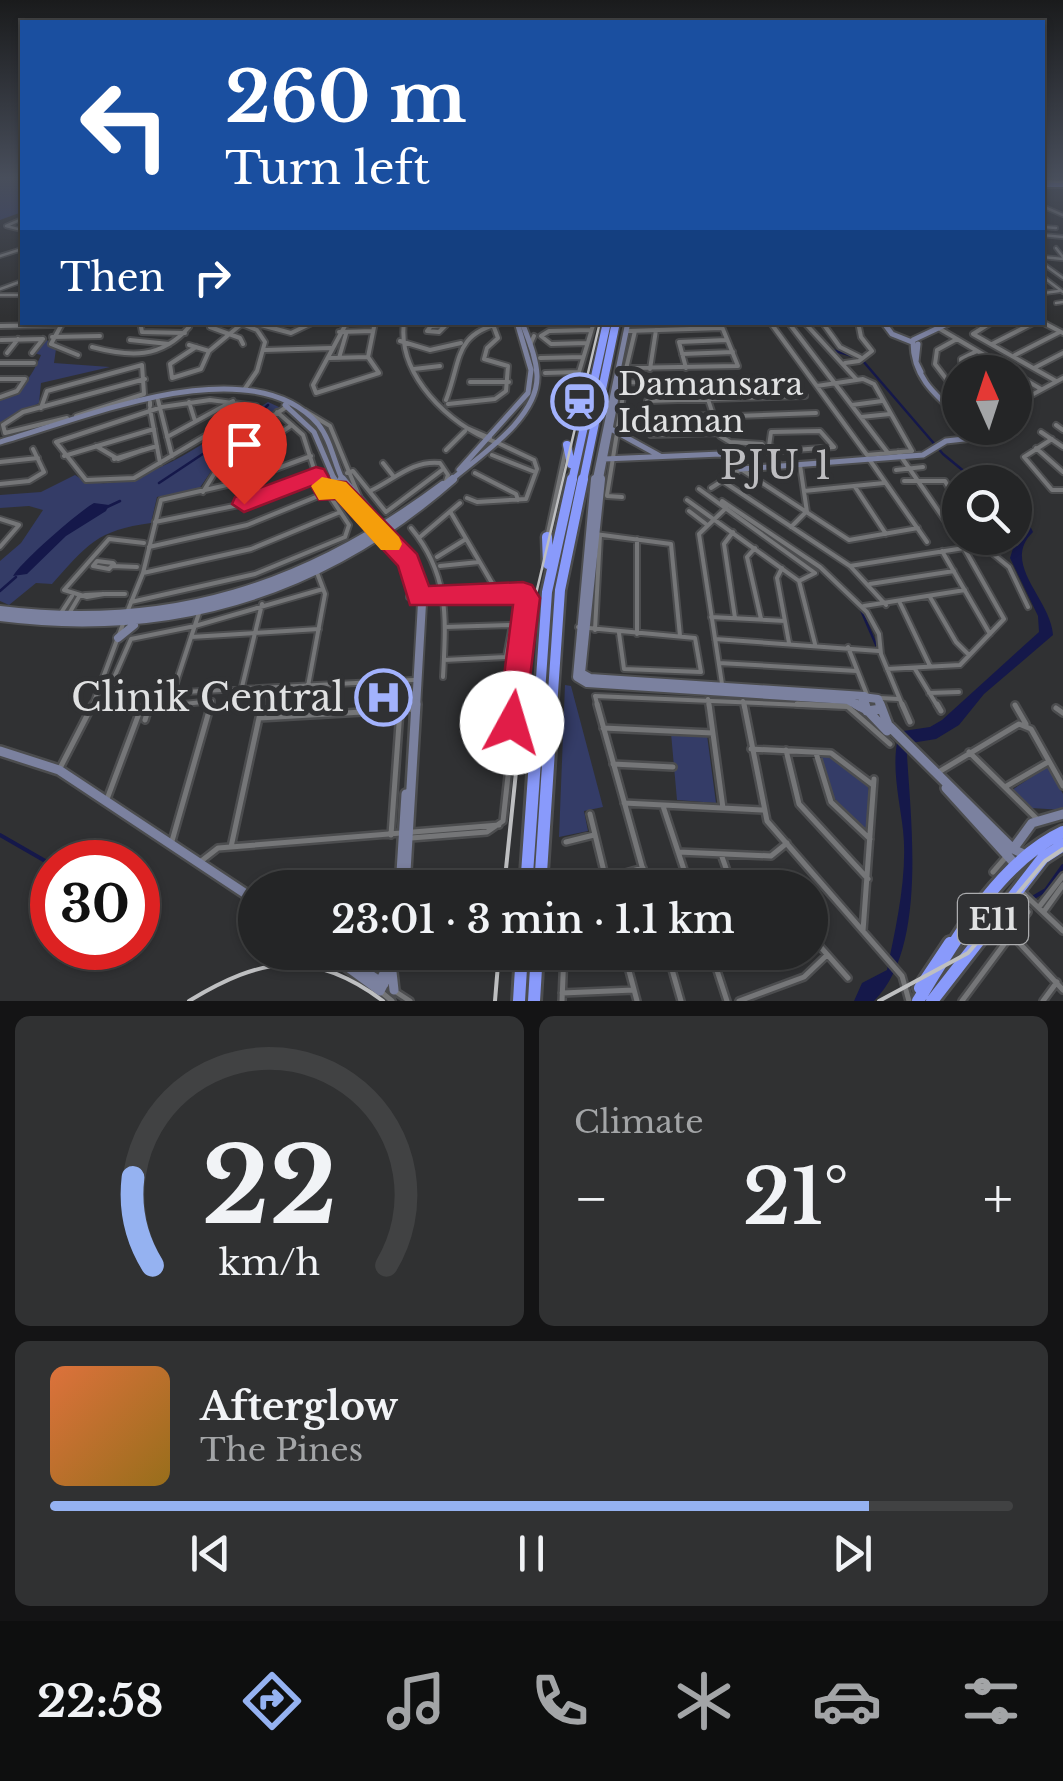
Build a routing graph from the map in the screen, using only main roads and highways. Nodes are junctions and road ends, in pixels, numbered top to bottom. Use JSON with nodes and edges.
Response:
{"nodes":[{"id":1,"x":522,"y":325,"type":"edge"},
{"id":2,"x":606,"y":325,"type":"edge"},
{"id":3,"x":615,"y":325,"type":"edge"},
{"id":4,"x":630,"y":325,"type":"edge"},
{"id":5,"x":887,"y":325,"type":"edge"},
{"id":6,"x":944,"y":329,"type":"edge"},
{"id":7,"x":915,"y":342,"type":"junction"},
{"id":8,"x":619,"y":383,"type":"junction"},
{"id":9,"x":230,"y":389,"type":"junction"},
{"id":10,"x":249,"y":392,"type":"junction"},
{"id":11,"x":942,"y":395,"type":"edge"},
{"id":12,"x":317,"y":423,"type":"junction"},
{"id":13,"x":615,"y":431,"type":"junction"},
{"id":14,"x":490,"y":439,"type":"junction"},
{"id":15,"x":0,"y":443,"type":"edge"},
{"id":16,"x":567,"y":444,"type":"road end"},
{"id":17,"x":942,"y":444,"type":"edge"},
{"id":18,"x":930,"y":448,"type":"junction"},
{"id":19,"x":899,"y":455,"type":"junction"},
{"id":20,"x":660,"y":457,"type":"junction"},
{"id":21,"x":880,"y":458,"type":"joint"},
{"id":22,"x":609,"y":459,"type":"junction"},
{"id":23,"x":572,"y":472,"type":"junction"},
{"id":24,"x":596,"y":490,"type":"junction"},
{"id":25,"x":371,"y":521,"type":"junction"},
{"id":26,"x":395,"y":524,"type":"junction"},
{"id":27,"x":385,"y":535,"type":"junction"},
{"id":28,"x":593,"y":536,"type":"junction"},
{"id":29,"x":547,"y":537,"type":"road end"},
{"id":30,"x":366,"y":542,"type":"junction"},
{"id":31,"x":547,"y":592,"type":"junction"},
{"id":32,"x":422,"y":597,"type":"junction"},
{"id":33,"x":0,"y":615,"type":"edge"},
{"id":34,"x":145,"y":617,"type":"junction"},
{"id":35,"x":125,"y":620,"type":"junction"},
{"id":36,"x":586,"y":628,"type":"junction"},
{"id":37,"x":874,"y":700,"type":"junction"},
{"id":38,"x":413,"y":709,"type":"junction"},
{"id":39,"x":866,"y":710,"type":"junction"},
{"id":40,"x":890,"y":731,"type":"junction"},
{"id":41,"x":0,"y":751,"type":"edge"},
{"id":42,"x":1063,"y":814,"type":"edge"},
{"id":43,"x":1063,"y":832,"type":"edge"},
{"id":44,"x":1063,"y":845,"type":"edge"},
{"id":45,"x":1011,"y":851,"type":"junction"},
{"id":46,"x":1028,"y":854,"type":"junction"},
{"id":47,"x":404,"y":870,"type":"edge"},
{"id":48,"x":527,"y":870,"type":"edge"},
{"id":49,"x":541,"y":870,"type":"edge"},
{"id":50,"x":1015,"y":870,"type":"junction"},
{"id":51,"x":238,"y":888,"type":"edge"},
{"id":52,"x":983,"y":909,"type":"junction"},
{"id":53,"x":355,"y":970,"type":"edge"},
{"id":54,"x":359,"y":970,"type":"edge"},
{"id":55,"x":521,"y":970,"type":"edge"},
{"id":56,"x":535,"y":970,"type":"edge"},
{"id":57,"x":384,"y":989,"type":"edge"},
{"id":58,"x":519,"y":1001,"type":"edge"},
{"id":59,"x":534,"y":1001,"type":"edge"},
{"id":60,"x":913,"y":1001,"type":"edge"},
{"id":61,"x":932,"y":1001,"type":"edge"}],
"edges":[{"from":1,"to":14,"type":"main road"},
{"from":2,"to":23,"type":"highway"},
{"from":3,"to":49,"type":"highway"},
{"from":4,"to":8,"type":"main road"},
{"from":5,"to":7,"type":"main road"},
{"from":6,"to":7,"type":"main road"},
{"from":7,"to":11,"type":"main road"},
{"from":8,"to":13,"type":"main road"},
{"from":8,"to":24,"type":"main road"},
{"from":9,"to":10,"type":"main road"},
{"from":9,"to":10,"type":"main road"},
{"from":9,"to":15,"type":"main road"},
{"from":10,"to":12,"type":"main road"},
{"from":10,"to":12,"type":"main road"},
{"from":10,"to":15,"type":"main road"},
{"from":12,"to":25,"type":"main road"},
{"from":12,"to":25,"type":"main road"},
{"from":13,"to":20,"type":"main road"},
{"from":13,"to":22,"type":"main road"},
{"from":14,"to":26,"type":"main road"},
{"from":14,"to":26,"type":"main road"},
{"from":16,"to":23,"type":"highway"},
{"from":17,"to":18,"type":"main road"},
{"from":18,"to":19,"type":"main road"},
{"from":18,"to":19,"type":"main road"},
{"from":19,"to":21,"type":"main road"},
{"from":20,"to":21,"type":"main road"},
{"from":20,"to":22,"type":"main road"},
{"from":22,"to":24,"type":"main road"},
{"from":23,"to":31,"type":"highway"},
{"from":24,"to":28,"type":"main road"},
{"from":24,"to":28,"type":"main road"},
{"from":25,"to":26,"type":"main road"},
{"from":25,"to":27,"type":"main road"},
{"from":25,"to":30,"type":"main road"},
{"from":26,"to":27,"type":"main road"},
{"from":26,"to":27,"type":"main road"},
{"from":27,"to":30,"type":"main road"},
{"from":27,"to":30,"type":"main road"},
{"from":27,"to":32,"type":"main road"},
{"from":28,"to":36,"type":"main road"},
{"from":29,"to":31,"type":"highway"},
{"from":30,"to":34,"type":"main road"},
{"from":30,"to":34,"type":"main road"},
{"from":31,"to":48,"type":"highway"},
{"from":32,"to":38,"type":"main road"},
{"from":32,"to":38,"type":"main road"},
{"from":33,"to":35,"type":"main road"},
{"from":33,"to":35,"type":"main road"},
{"from":34,"to":35,"type":"main road"},
{"from":34,"to":35,"type":"main road"},
{"from":34,"to":35,"type":"main road"},
{"from":36,"to":37,"type":"main road"},
{"from":36,"to":39,"type":"main road"},
{"from":37,"to":39,"type":"main road"},
{"from":37,"to":39,"type":"main road"},
{"from":37,"to":40,"type":"main road"},
{"from":38,"to":47,"type":"main road"},
{"from":39,"to":40,"type":"main road"},
{"from":40,"to":45,"type":"main road"},
{"from":41,"to":51,"type":"main road"},
{"from":42,"to":45,"type":"main road"},
{"from":43,"to":46,"type":"highway","number":"E11"},
{"from":44,"to":61,"type":"highway","number":"E11"},
{"from":45,"to":46,"type":"main road"},
{"from":45,"to":50,"type":"main road"},
{"from":46,"to":50,"type":"highway","number":"E11"},
{"from":50,"to":52,"type":"highway","number":"E11"},
{"from":52,"to":60,"type":"highway","number":"E11"},
{"from":52,"to":60,"type":"highway"},
{"from":53,"to":57,"type":"main road"},
{"from":54,"to":57,"type":"main road"},
{"from":55,"to":58,"type":"highway"},
{"from":56,"to":59,"type":"highway"}]}
